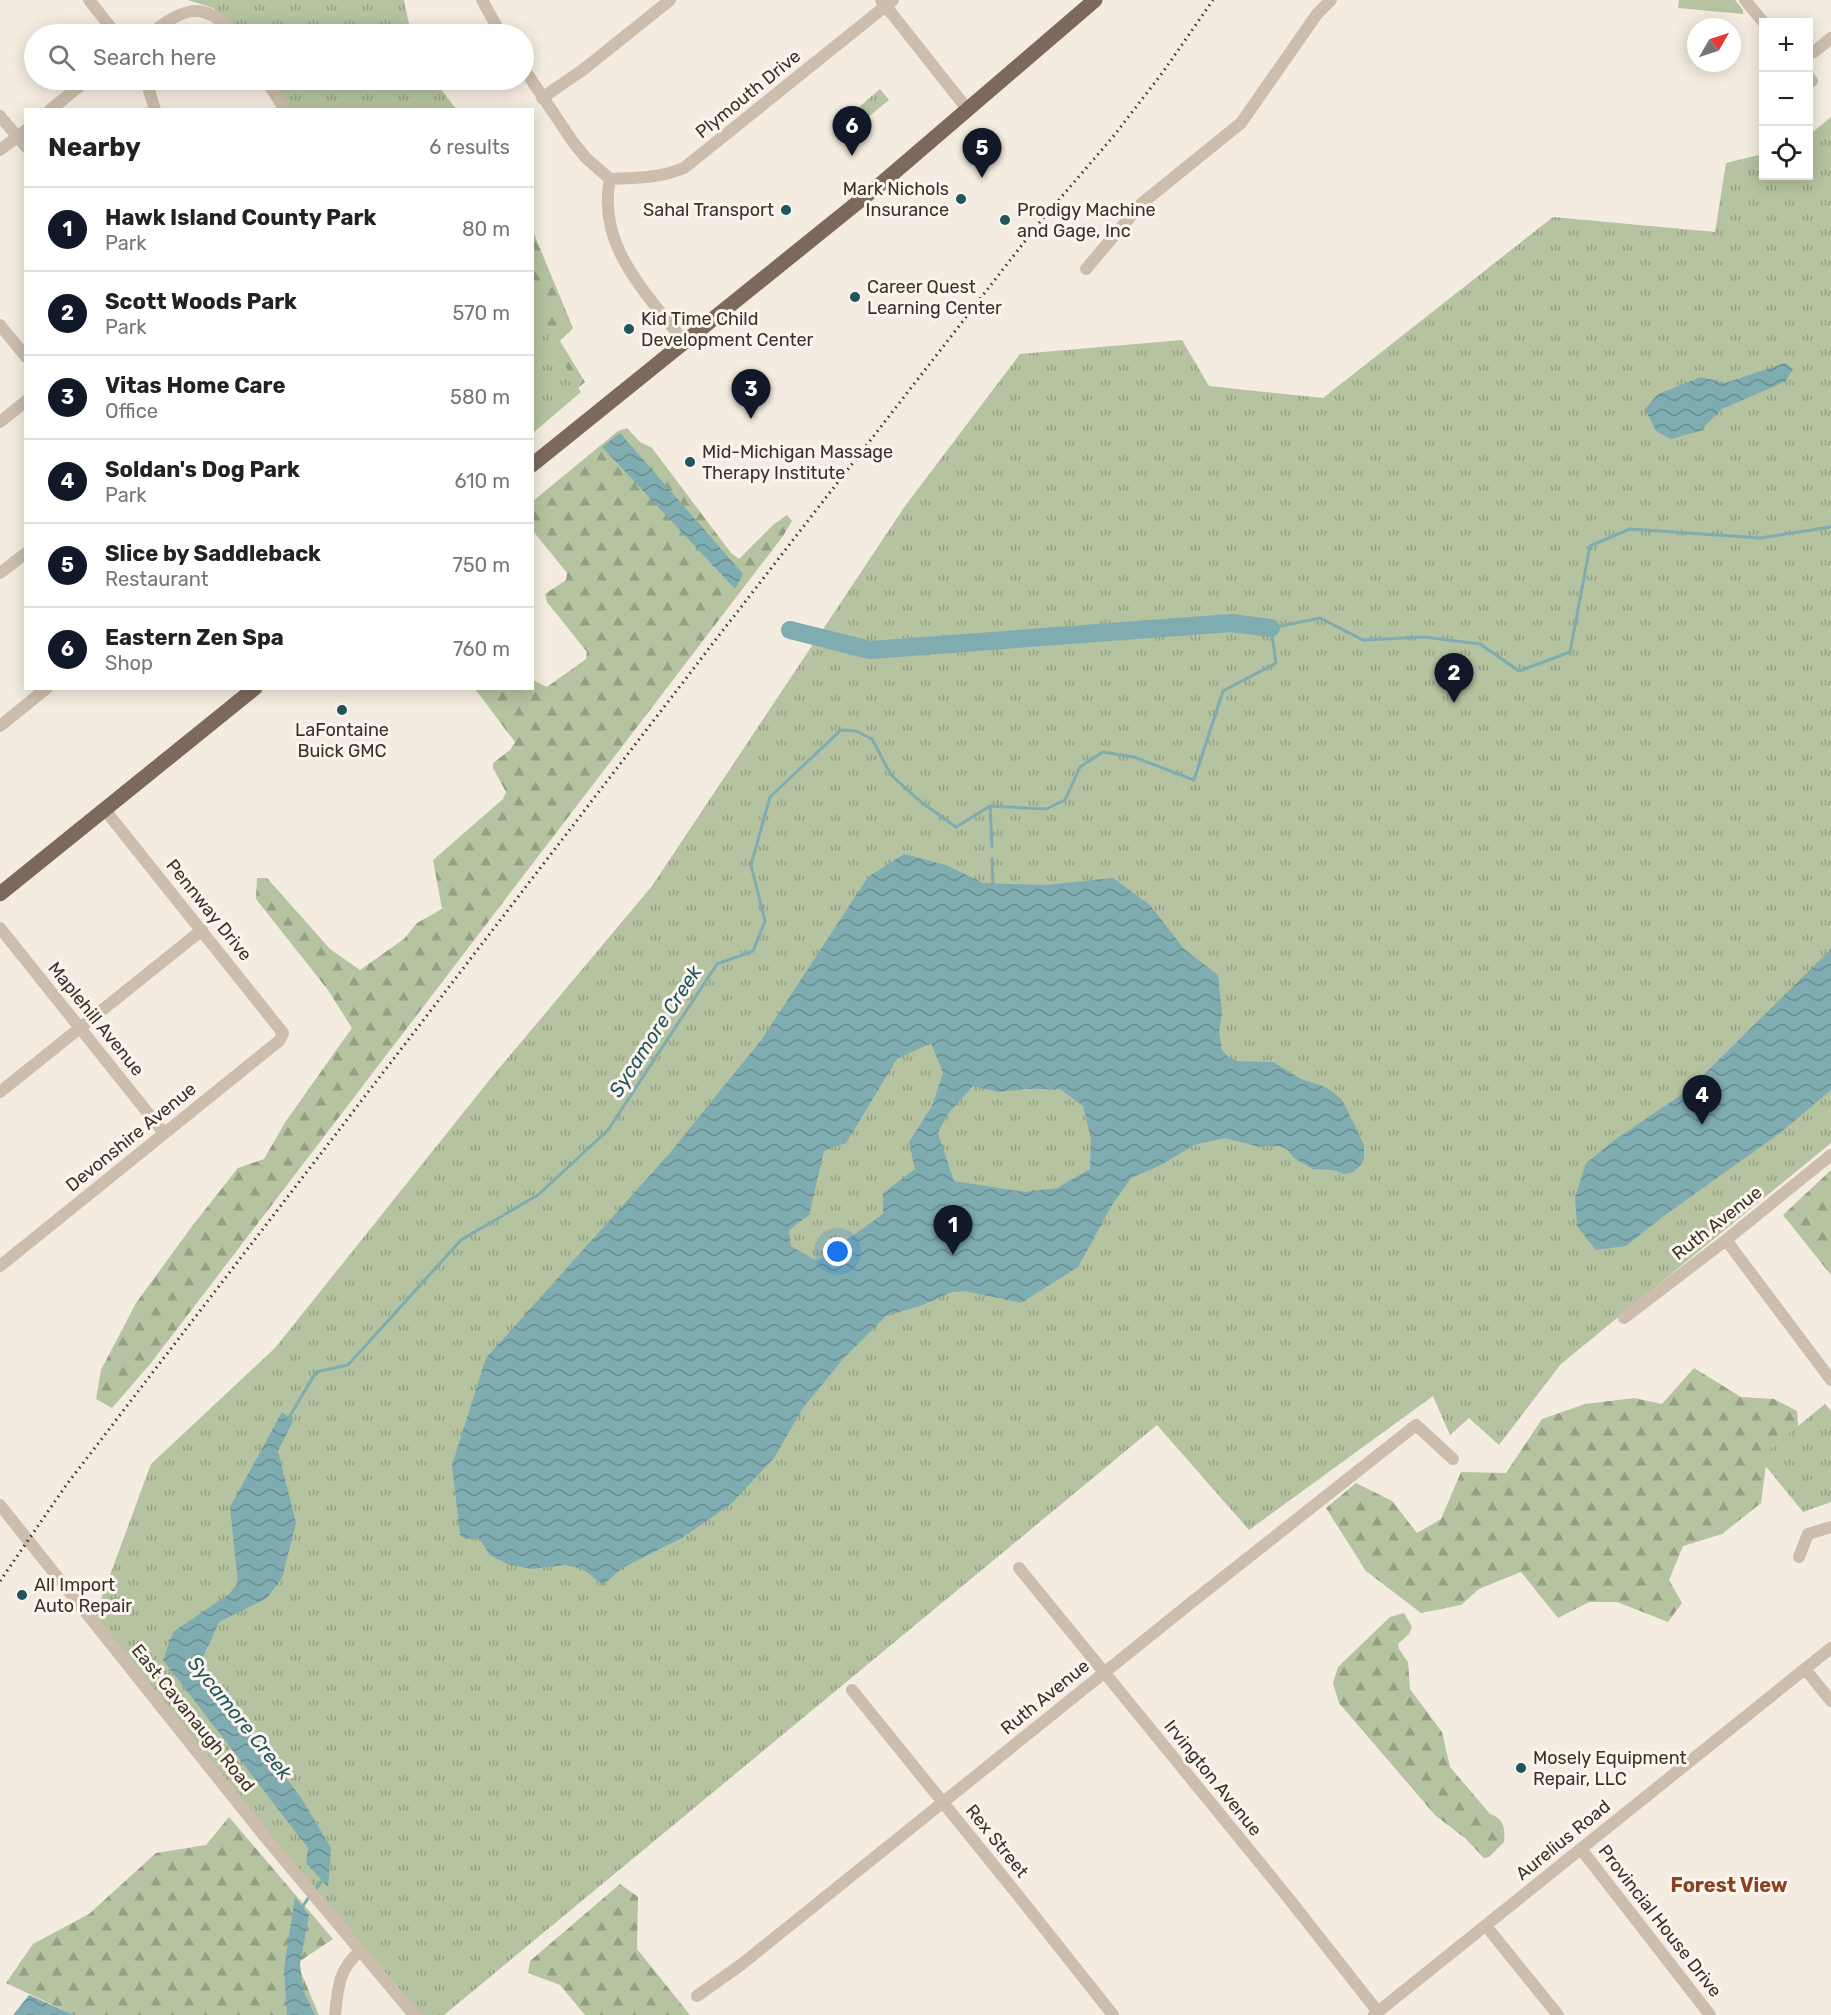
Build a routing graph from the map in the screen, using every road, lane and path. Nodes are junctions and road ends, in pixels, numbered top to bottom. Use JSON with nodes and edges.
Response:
{"nodes":[{"id":1,"x":89,"y":0,"type":"edge"},
{"id":2,"x":482,"y":0,"type":"edge"},
{"id":3,"x":670,"y":0,"type":"edge"},
{"id":4,"x":1095,"y":0,"type":"edge"},
{"id":5,"x":1331,"y":0,"type":"edge"},
{"id":6,"x":1745,"y":0,"type":"edge"},
{"id":7,"x":887,"y":2,"type":"edge"},
{"id":8,"x":1760,"y":18,"type":"edge"},
{"id":9,"x":108,"y":24,"type":"edge"},
{"id":10,"x":164,"y":24,"type":"edge"},
{"id":11,"x":226,"y":24,"type":"edge"},
{"id":12,"x":495,"y":24,"type":"edge"},
{"id":13,"x":1831,"y":38,"type":"edge"},
{"id":14,"x":1814,"y":52,"type":"dead end"},
{"id":15,"x":534,"y":85,"type":"edge"},
{"id":16,"x":75,"y":90,"type":"edge"},
{"id":17,"x":149,"y":90,"type":"edge"},
{"id":18,"x":272,"y":90,"type":"edge"},
{"id":19,"x":542,"y":98,"type":"junction"},
{"id":20,"x":52,"y":108,"type":"edge"},
{"id":21,"x":154,"y":108,"type":"edge"},
{"id":22,"x":284,"y":108,"type":"edge"},
{"id":23,"x":968,"y":110,"type":"junction"},
{"id":24,"x":0,"y":116,"type":"edge"},
{"id":25,"x":21,"y":133,"type":"edge"},
{"id":26,"x":0,"y":150,"type":"edge"},
{"id":27,"x":610,"y":179,"type":"junction"},
{"id":28,"x":1086,"y":269,"type":"dead end"},
{"id":29,"x":0,"y":325,"type":"edge"},
{"id":30,"x":684,"y":342,"type":"junction"},
{"id":31,"x":24,"y":355,"type":"edge"},
{"id":32,"x":24,"y":403,"type":"edge"},
{"id":33,"x":0,"y":422,"type":"edge"},
{"id":34,"x":534,"y":463,"type":"edge"},
{"id":35,"x":24,"y":555,"type":"edge"},
{"id":36,"x":0,"y":573,"type":"edge"},
{"id":37,"x":45,"y":690,"type":"edge"},
{"id":38,"x":253,"y":690,"type":"edge"},
{"id":39,"x":0,"y":726,"type":"edge"},
{"id":40,"x":105,"y":810,"type":"junction"},
{"id":41,"x":0,"y":894,"type":"edge"},
{"id":42,"x":0,"y":928,"type":"edge"},
{"id":43,"x":202,"y":930,"type":"junction"},
{"id":44,"x":80,"y":1028,"type":"junction"},
{"id":45,"x":283,"y":1034,"type":"joint"},
{"id":46,"x":0,"y":1092,"type":"edge"},
{"id":47,"x":164,"y":1133,"type":"junction"},
{"id":48,"x":1831,"y":1155,"type":"edge"},
{"id":49,"x":1726,"y":1240,"type":"junction"},
{"id":50,"x":0,"y":1266,"type":"edge"},
{"id":51,"x":1624,"y":1318,"type":"dead end"},
{"id":52,"x":1831,"y":1380,"type":"edge"},
{"id":53,"x":1453,"y":1459,"type":"dead end"},
{"id":54,"x":0,"y":1505,"type":"edge"},
{"id":55,"x":1831,"y":1527,"type":"edge"},
{"id":56,"x":1800,"y":1557,"type":"dead end"},
{"id":57,"x":1019,"y":1568,"type":"dead end"},
{"id":58,"x":1831,"y":1648,"type":"edge"},
{"id":59,"x":1805,"y":1669,"type":"junction"},
{"id":60,"x":1105,"y":1671,"type":"junction"},
{"id":61,"x":852,"y":1690,"type":"dead end"},
{"id":62,"x":1831,"y":1701,"type":"edge"},
{"id":63,"x":943,"y":1803,"type":"junction"},
{"id":64,"x":1581,"y":1849,"type":"junction"},
{"id":65,"x":1486,"y":1926,"type":"junction"},
{"id":66,"x":360,"y":1951,"type":"junction"},
{"id":67,"x":697,"y":1996,"type":"dead end"},
{"id":68,"x":1376,"y":2014,"type":"edge"},
{"id":69,"x":335,"y":2015,"type":"edge"},
{"id":70,"x":414,"y":2015,"type":"edge"},
{"id":71,"x":1113,"y":2015,"type":"edge"},
{"id":72,"x":1558,"y":2015,"type":"edge"},
{"id":73,"x":1710,"y":2015,"type":"edge"}],
"edges":[{"from":1,"to":9,"type":"street"},
{"from":2,"to":12,"type":"street"},
{"from":3,"to":19,"type":"street"},
{"from":4,"to":23,"type":"main road"},
{"from":5,"to":28,"type":"street"},
{"from":6,"to":8,"type":"street"},
{"from":7,"to":23,"type":"street"},
{"from":7,"to":27,"type":"street","name":"Plymouth Drive"},
{"from":10,"to":11,"type":"street"},
{"from":13,"to":14,"type":"street"},
{"from":15,"to":19,"type":"street"},
{"from":16,"to":20,"type":"street"},
{"from":17,"to":21,"type":"street"},
{"from":18,"to":22,"type":"street"},
{"from":19,"to":27,"type":"street"},
{"from":23,"to":30,"type":"main road"},
{"from":24,"to":25,"type":"street"},
{"from":25,"to":26,"type":"street"},
{"from":27,"to":30,"type":"street"},
{"from":29,"to":31,"type":"street"},
{"from":30,"to":34,"type":"main road"},
{"from":32,"to":33,"type":"street"},
{"from":35,"to":36,"type":"street"},
{"from":37,"to":39,"type":"street"},
{"from":38,"to":40,"type":"main road"},
{"from":40,"to":41,"type":"main road"},
{"from":40,"to":43,"type":"street","name":"Pennway Drive"},
{"from":42,"to":44,"type":"street","name":"Maplehill Avenue"},
{"from":43,"to":44,"type":"street"},
{"from":43,"to":45,"type":"street","name":"Pennway Drive"},
{"from":44,"to":46,"type":"street"},
{"from":44,"to":47,"type":"street","name":"Maplehill Avenue"},
{"from":45,"to":47,"type":"street","name":"Devonshire Avenue"},
{"from":47,"to":50,"type":"street","name":"Devonshire Avenue"},
{"from":48,"to":49,"type":"street","name":"Ruth Avenue"},
{"from":49,"to":51,"type":"street","name":"Ruth Avenue"},
{"from":49,"to":52,"type":"street"},
{"from":53,"to":60,"type":"street","name":"Ruth Avenue"},
{"from":54,"to":66,"type":"street","name":"East Cavanaugh Road"},
{"from":55,"to":56,"type":"street"},
{"from":57,"to":60,"type":"street","name":"Irvington Avenue"},
{"from":58,"to":59,"type":"street","name":"Aurelius Road"},
{"from":59,"to":62,"type":"street"},
{"from":59,"to":64,"type":"street","name":"Aurelius Road"},
{"from":60,"to":63,"type":"street","name":"Ruth Avenue"},
{"from":60,"to":68,"type":"street","name":"Irvington Avenue"},
{"from":61,"to":63,"type":"street","name":"Rex Street"},
{"from":63,"to":67,"type":"street","name":"Ruth Avenue"},
{"from":63,"to":71,"type":"street","name":"Rex Street"},
{"from":64,"to":65,"type":"street","name":"Aurelius Road"},
{"from":64,"to":73,"type":"street","name":"Provincial House Drive"},
{"from":65,"to":68,"type":"street","name":"Aurelius Road"},
{"from":65,"to":72,"type":"street"},
{"from":66,"to":69,"type":"street"},
{"from":66,"to":70,"type":"street","name":"East Cavanaugh Road"}]}
